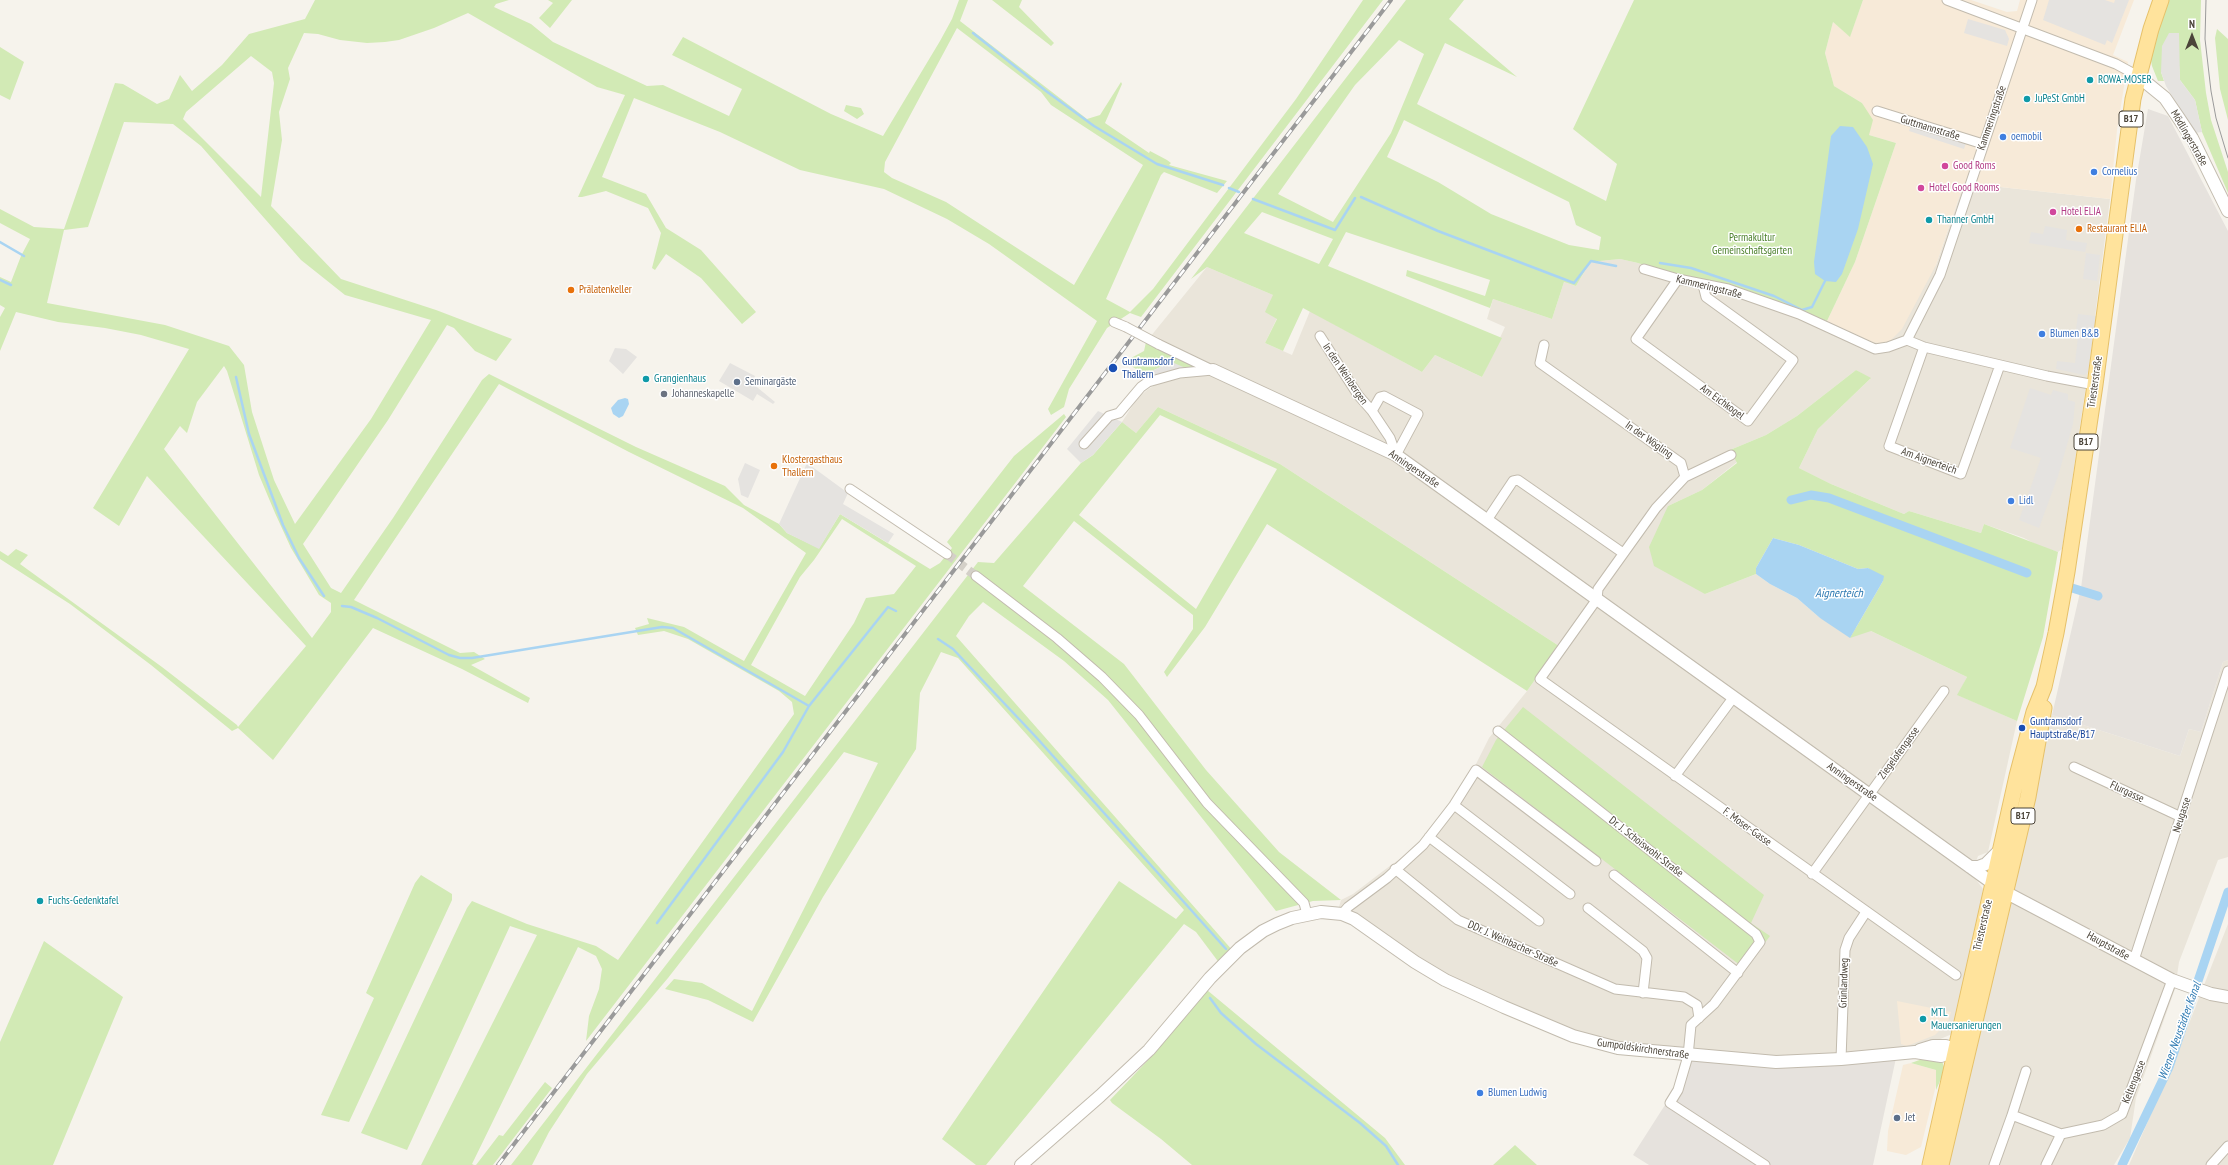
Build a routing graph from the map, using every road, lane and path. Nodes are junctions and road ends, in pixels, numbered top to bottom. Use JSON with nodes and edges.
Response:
{"nodes":[{"id":1,"x":1947,"y":0,"type":"edge"},
{"id":2,"x":2032,"y":0,"type":"edge"},
{"id":3,"x":2161,"y":0,"type":"edge"},
{"id":4,"x":2022,"y":29,"type":"junction"},
{"id":5,"x":2138,"y":76,"type":"junction"},
{"id":6,"x":1877,"y":110,"type":"dead end"},
{"id":7,"x":1983,"y":144,"type":"junction"},
{"id":8,"x":2228,"y":211,"type":"edge"},
{"id":9,"x":1644,"y":269,"type":"dead end"},
{"id":10,"x":1678,"y":279,"type":"junction"},
{"id":11,"x":1703,"y":285,"type":"junction"},
{"id":12,"x":1114,"y":322,"type":"dead end"},
{"id":13,"x":1320,"y":336,"type":"dead end"},
{"id":14,"x":1907,"y":340,"type":"junction"},
{"id":15,"x":1544,"y":344,"type":"dead end"},
{"id":16,"x":1924,"y":347,"type":"junction"},
{"id":17,"x":2000,"y":365,"type":"junction"},
{"id":18,"x":1213,"y":370,"type":"junction"},
{"id":19,"x":2095,"y":385,"type":"junction"},
{"id":20,"x":1372,"y":411,"type":"junction"},
{"id":21,"x":1084,"y":444,"type":"dead end"},
{"id":22,"x":1396,"y":455,"type":"junction"},
{"id":23,"x":1731,"y":455,"type":"dead end"},
{"id":24,"x":1685,"y":477,"type":"junction"},
{"id":25,"x":850,"y":489,"type":"dead end"},
{"id":26,"x":1487,"y":520,"type":"junction"},
{"id":27,"x":1624,"y":553,"type":"junction"},
{"id":28,"x":947,"y":554,"type":"tunnel mouth"},
{"id":29,"x":976,"y":576,"type":"tunnel mouth"},
{"id":30,"x":1597,"y":599,"type":"junction"},
{"id":31,"x":2228,"y":671,"type":"edge"},
{"id":32,"x":2044,"y":687,"type":"junction"},
{"id":33,"x":1944,"y":692,"type":"dead end"},
{"id":34,"x":1733,"y":698,"type":"junction"},
{"id":35,"x":1498,"y":731,"type":"dead end"},
{"id":36,"x":2074,"y":767,"type":"dead end"},
{"id":37,"x":1675,"y":776,"type":"junction"},
{"id":38,"x":1869,"y":794,"type":"junction"},
{"id":39,"x":1454,"y":805,"type":"junction"},
{"id":40,"x":2181,"y":817,"type":"junction"},
{"id":41,"x":1429,"y":837,"type":"junction"},
{"id":42,"x":2001,"y":849,"type":"junction"},
{"id":43,"x":1596,"y":861,"type":"dead end"},
{"id":44,"x":1970,"y":867,"type":"junction"},
{"id":45,"x":1395,"y":869,"type":"junction"},
{"id":46,"x":1812,"y":874,"type":"junction"},
{"id":47,"x":1614,"y":875,"type":"dead end"},
{"id":48,"x":1999,"y":888,"type":"junction"},
{"id":49,"x":1570,"y":894,"type":"dead end"},
{"id":50,"x":1588,"y":908,"type":"dead end"},
{"id":51,"x":1866,"y":912,"type":"junction"},
{"id":52,"x":1307,"y":914,"type":"junction"},
{"id":53,"x":1342,"y":914,"type":"junction"},
{"id":54,"x":1539,"y":921,"type":"dead end"},
{"id":55,"x":2134,"y":960,"type":"junction"},
{"id":56,"x":1738,"y":973,"type":"junction"},
{"id":57,"x":1956,"y":975,"type":"dead end"},
{"id":58,"x":2176,"y":981,"type":"junction"},
{"id":59,"x":1643,"y":993,"type":"junction"},
{"id":60,"x":2228,"y":997,"type":"edge"},
{"id":61,"x":1699,"y":1018,"type":"junction"},
{"id":62,"x":1961,"y":1053,"type":"junction"},
{"id":63,"x":1688,"y":1056,"type":"junction"},
{"id":64,"x":1842,"y":1059,"type":"junction"},
{"id":65,"x":2026,"y":1071,"type":"dead end"},
{"id":66,"x":2012,"y":1115,"type":"junction"},
{"id":67,"x":2061,"y":1134,"type":"junction"},
{"id":68,"x":2226,"y":1151,"type":"edge"},
{"id":69,"x":1021,"y":1165,"type":"edge"},
{"id":70,"x":1765,"y":1165,"type":"edge"},
{"id":71,"x":1930,"y":1165,"type":"edge"},
{"id":72,"x":1941,"y":1165,"type":"edge"},
{"id":73,"x":1994,"y":1165,"type":"edge"},
{"id":74,"x":2046,"y":1165,"type":"edge"},
{"id":75,"x":2211,"y":1165,"type":"edge"}],
"edges":[{"from":1,"to":4,"type":"street"},
{"from":2,"to":4,"type":"street","name":"Kammeringstraße"},
{"from":3,"to":5,"type":"main road","number":"B17"},
{"from":4,"to":5,"type":"street"},
{"from":4,"to":7,"type":"street","name":"Kammeringstraße"},
{"from":5,"to":8,"type":"street","name":"Mödlingerstraße"},
{"from":5,"to":19,"type":"main road","name":"Triesterstraße","number":"B17"},
{"from":6,"to":7,"type":"street","name":"Guttmannstraße"},
{"from":7,"to":14,"type":"street","name":"Kammeringstraße"},
{"from":9,"to":10,"type":"street","name":"Kammeringstraße"},
{"from":10,"to":11,"type":"street","name":"Kammeringstraße"},
{"from":10,"to":11,"type":"street","name":"Am Eichkogel"},
{"from":11,"to":14,"type":"street","name":"Kammeringstraße"},
{"from":12,"to":18,"type":"street","name":"Anningerstraße","bridge":true},
{"from":13,"to":20,"type":"street","name":"In den Weinbergen"},
{"from":14,"to":16,"type":"street"},
{"from":15,"to":24,"type":"street","name":"In der Wögling"},
{"from":16,"to":17,"type":"street"},
{"from":16,"to":17,"type":"street","name":"Am Aignerteich"},
{"from":17,"to":19,"type":"street"},
{"from":18,"to":21,"type":"street"},
{"from":18,"to":22,"type":"street","name":"Anningerstraße"},
{"from":19,"to":32,"type":"main road","name":"Triesterstraße","number":"B17"},
{"from":20,"to":22,"type":"street","name":"In den Weinbergen"},
{"from":20,"to":22,"type":"street","name":"In den Weinbergen"},
{"from":22,"to":26,"type":"street","name":"Anningerstraße"},
{"from":23,"to":24,"type":"street"},
{"from":24,"to":27,"type":"street"},
{"from":25,"to":28,"type":"street"},
{"from":26,"to":27,"type":"street"},
{"from":26,"to":30,"type":"street","name":"Anningerstraße"},
{"from":27,"to":30,"type":"street"},
{"from":29,"to":52,"type":"street"},
{"from":30,"to":34,"type":"street","name":"Anningerstraße"},
{"from":30,"to":37,"type":"street","name":"F. Moser-Gasse"},
{"from":31,"to":40,"type":"street","name":"Neugasse"},
{"from":32,"to":42,"type":"main road","name":"Triesterstraße","number":"B17"},
{"from":32,"to":48,"type":"main road","name":"Triesterstraße","number":"B17"},
{"from":33,"to":38,"type":"street","name":"Ziegelofengasse"},
{"from":34,"to":37,"type":"street"},
{"from":34,"to":38,"type":"street","name":"Anningerstraße"},
{"from":35,"to":56,"type":"street","name":"Dr. J. Schoiswohl-Straße"},
{"from":36,"to":40,"type":"street","name":"Flurgasse"},
{"from":37,"to":46,"type":"street","name":"F. Moser-Gasse"},
{"from":38,"to":44,"type":"street","name":"Anningerstraße"},
{"from":38,"to":46,"type":"street","name":"Ziegelofengasse"},
{"from":39,"to":41,"type":"street"},
{"from":39,"to":43,"type":"street"},
{"from":39,"to":49,"type":"street"},
{"from":40,"to":55,"type":"street","name":"Neugasse"},
{"from":41,"to":45,"type":"street"},
{"from":41,"to":54,"type":"street"},
{"from":42,"to":44,"type":"street"},
{"from":42,"to":48,"type":"main road","name":"Triesterstraße","number":"B17"},
{"from":44,"to":48,"type":"street","name":"Anningerstraße"},
{"from":45,"to":53,"type":"street"},
{"from":45,"to":59,"type":"street","name":"DDr. J. Weinbacher-Straße"},
{"from":46,"to":51,"type":"street","name":"F. Moser-Gasse"},
{"from":47,"to":56,"type":"street"},
{"from":48,"to":55,"type":"street","name":"Hauptstraße"},
{"from":48,"to":62,"type":"main road","name":"Triesterstraße","number":"B17"},
{"from":50,"to":59,"type":"street"},
{"from":51,"to":57,"type":"street","name":"F. Moser-Gasse"},
{"from":51,"to":64,"type":"street","name":"Grünlandweg"},
{"from":52,"to":53,"type":"street","name":"Gumpoldskirchnerstraße"},
{"from":52,"to":69,"type":"street","name":"Gumpoldskirchnerstraße"},
{"from":53,"to":63,"type":"street","name":"Gumpoldskirchnerstraße"},
{"from":55,"to":58,"type":"street","name":"Hauptstraße"},
{"from":56,"to":61,"type":"street","name":"Dr. J. Schoiswohl-Straße"},
{"from":58,"to":60,"type":"street","name":"Hauptstraße"},
{"from":58,"to":67,"type":"street","name":"Keltengasse"},
{"from":59,"to":61,"type":"street","name":"DDr. J. Weinbacher-Straße"},
{"from":61,"to":63,"type":"street","name":"Dr. J. Schoiswohl-Straße"},
{"from":62,"to":64,"type":"street","name":"Gumpoldskirchnerstraße"},
{"from":62,"to":71,"type":"main road","name":"Triesterstraße","number":"B17"},
{"from":62,"to":72,"type":"main road","name":"Triesterstraße","number":"B17"},
{"from":63,"to":64,"type":"street","name":"Gumpoldskirchnerstraße"},
{"from":63,"to":70,"type":"street","name":"Dr. J. Schoiswohl-Straße"},
{"from":65,"to":66,"type":"street"},
{"from":66,"to":67,"type":"street"},
{"from":66,"to":73,"type":"street"},
{"from":67,"to":74,"type":"street"},
{"from":68,"to":75,"type":"street"}]}
